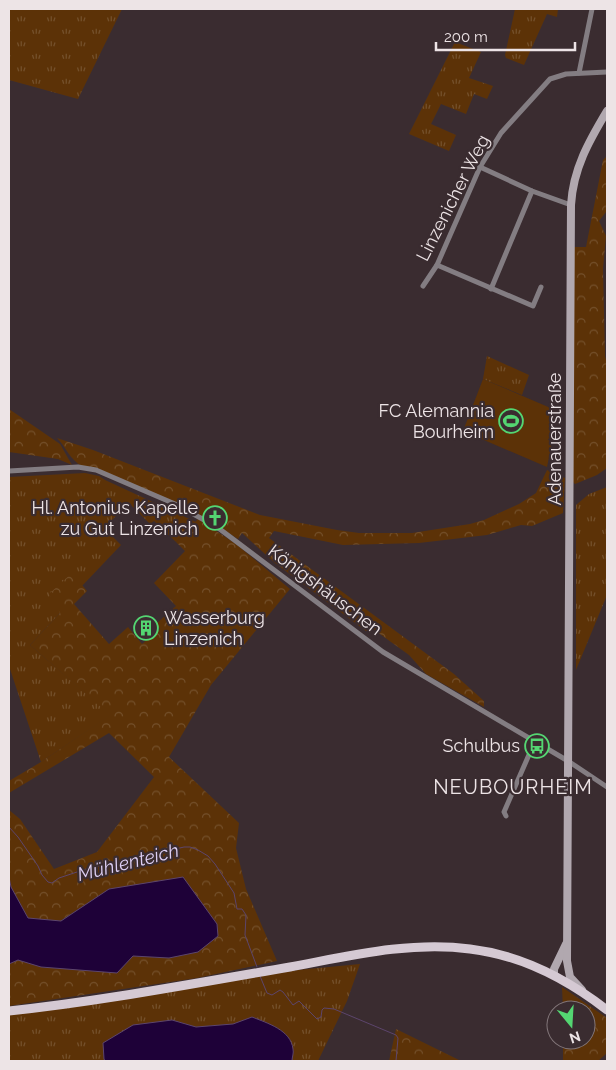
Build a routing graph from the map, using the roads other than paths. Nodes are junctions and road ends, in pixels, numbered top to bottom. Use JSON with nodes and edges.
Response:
{"nodes":[{"id":1,"x":592,"y":9,"type":"edge"},
{"id":2,"x":607,"y":72,"type":"edge"},
{"id":3,"x":579,"y":73,"type":"junction"},
{"id":4,"x":607,"y":110,"type":"edge"},
{"id":5,"x":480,"y":167,"type":"junction"},
{"id":6,"x":532,"y":191,"type":"junction"},
{"id":7,"x":571,"y":205,"type":"junction"},
{"id":8,"x":437,"y":265,"type":"junction"},
{"id":9,"x":423,"y":286,"type":"dead end"},
{"id":10,"x":541,"y":287,"type":"dead end"},
{"id":11,"x":491,"y":288,"type":"junction"},
{"id":12,"x":9,"y":471,"type":"edge"},
{"id":13,"x":535,"y":741,"type":"junction"},
{"id":14,"x":568,"y":761,"type":"junction"},
{"id":15,"x":607,"y":787,"type":"edge"},
{"id":16,"x":506,"y":816,"type":"dead end"},
{"id":17,"x":567,"y":943,"type":"junction"},
{"id":18,"x":567,"y":961,"type":"junction"},
{"id":19,"x":554,"y":975,"type":"junction"},
{"id":20,"x":583,"y":992,"type":"junction"},
{"id":21,"x":607,"y":1008,"type":"edge"},
{"id":22,"x":9,"y":1011,"type":"edge"}],
"edges":[{"from":1,"to":3,"type":"street"},
{"from":2,"to":3,"type":"street"},
{"from":3,"to":5,"type":"street","name":"Linzenicher Weg"},
{"from":4,"to":7,"type":"street","name":"Adenauerstraße"},
{"from":5,"to":6,"type":"street"},
{"from":5,"to":8,"type":"street","name":"Linzenicher Weg"},
{"from":6,"to":7,"type":"street"},
{"from":6,"to":11,"type":"street"},
{"from":7,"to":14,"type":"street","name":"Adenauerstraße"},
{"from":8,"to":9,"type":"street","name":"Linzenicher Weg"},
{"from":8,"to":11,"type":"street"},
{"from":10,"to":11,"type":"street"},
{"from":12,"to":13,"type":"street","name":"Königshäuschen"},
{"from":13,"to":14,"type":"street","name":"Königshäuschen"},
{"from":13,"to":16,"type":"street"},
{"from":14,"to":15,"type":"street","name":"Königshäuschen"},
{"from":14,"to":17,"type":"street","name":"Adenauerstraße"},
{"from":17,"to":18,"type":"street","name":"Adenauerstraße"},
{"from":17,"to":19,"type":"street"},
{"from":18,"to":19,"type":"street"},
{"from":18,"to":20,"type":"street"},
{"from":19,"to":20,"type":"main road"},
{"from":19,"to":22,"type":"main road"},
{"from":20,"to":21,"type":"main road"}]}
